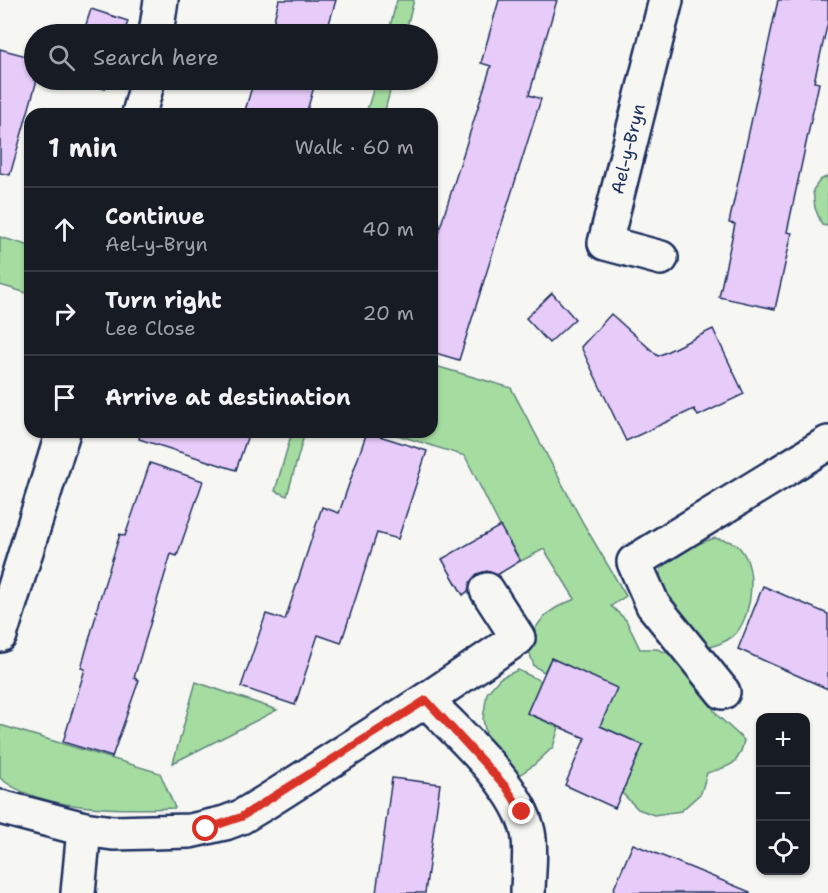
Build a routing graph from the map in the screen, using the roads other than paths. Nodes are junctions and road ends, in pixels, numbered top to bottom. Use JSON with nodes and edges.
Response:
{"nodes":[{"id":1,"x":161,"y":0,"type":"edge"},
{"id":2,"x":666,"y":0,"type":"edge"},
{"id":3,"x":157,"y":24,"type":"edge"},
{"id":4,"x":145,"y":90,"type":"edge"},
{"id":5,"x":141,"y":108,"type":"edge"},
{"id":6,"x":661,"y":258,"type":"dead end"},
{"id":7,"x":61,"y":438,"type":"edge"},
{"id":8,"x":828,"y":442,"type":"edge"},
{"id":9,"x":487,"y":590,"type":"dead end"},
{"id":10,"x":0,"y":635,"type":"edge"},
{"id":11,"x":723,"y":692,"type":"dead end"},
{"id":12,"x":426,"y":700,"type":"junction"},
{"id":13,"x":0,"y":807,"type":"edge"},
{"id":14,"x":84,"y":829,"type":"junction"},
{"id":15,"x":78,"y":893,"type":"edge"},
{"id":16,"x":528,"y":893,"type":"edge"}],
"edges":[{"from":1,"to":3,"type":"street"},
{"from":2,"to":6,"type":"street","name":"Ael-y-Bryn"},
{"from":4,"to":5,"type":"street"},
{"from":7,"to":10,"type":"street"},
{"from":8,"to":11,"type":"street"},
{"from":9,"to":12,"type":"street"},
{"from":12,"to":14,"type":"street"},
{"from":12,"to":16,"type":"street"},
{"from":13,"to":14,"type":"street"},
{"from":14,"to":15,"type":"street"}]}
